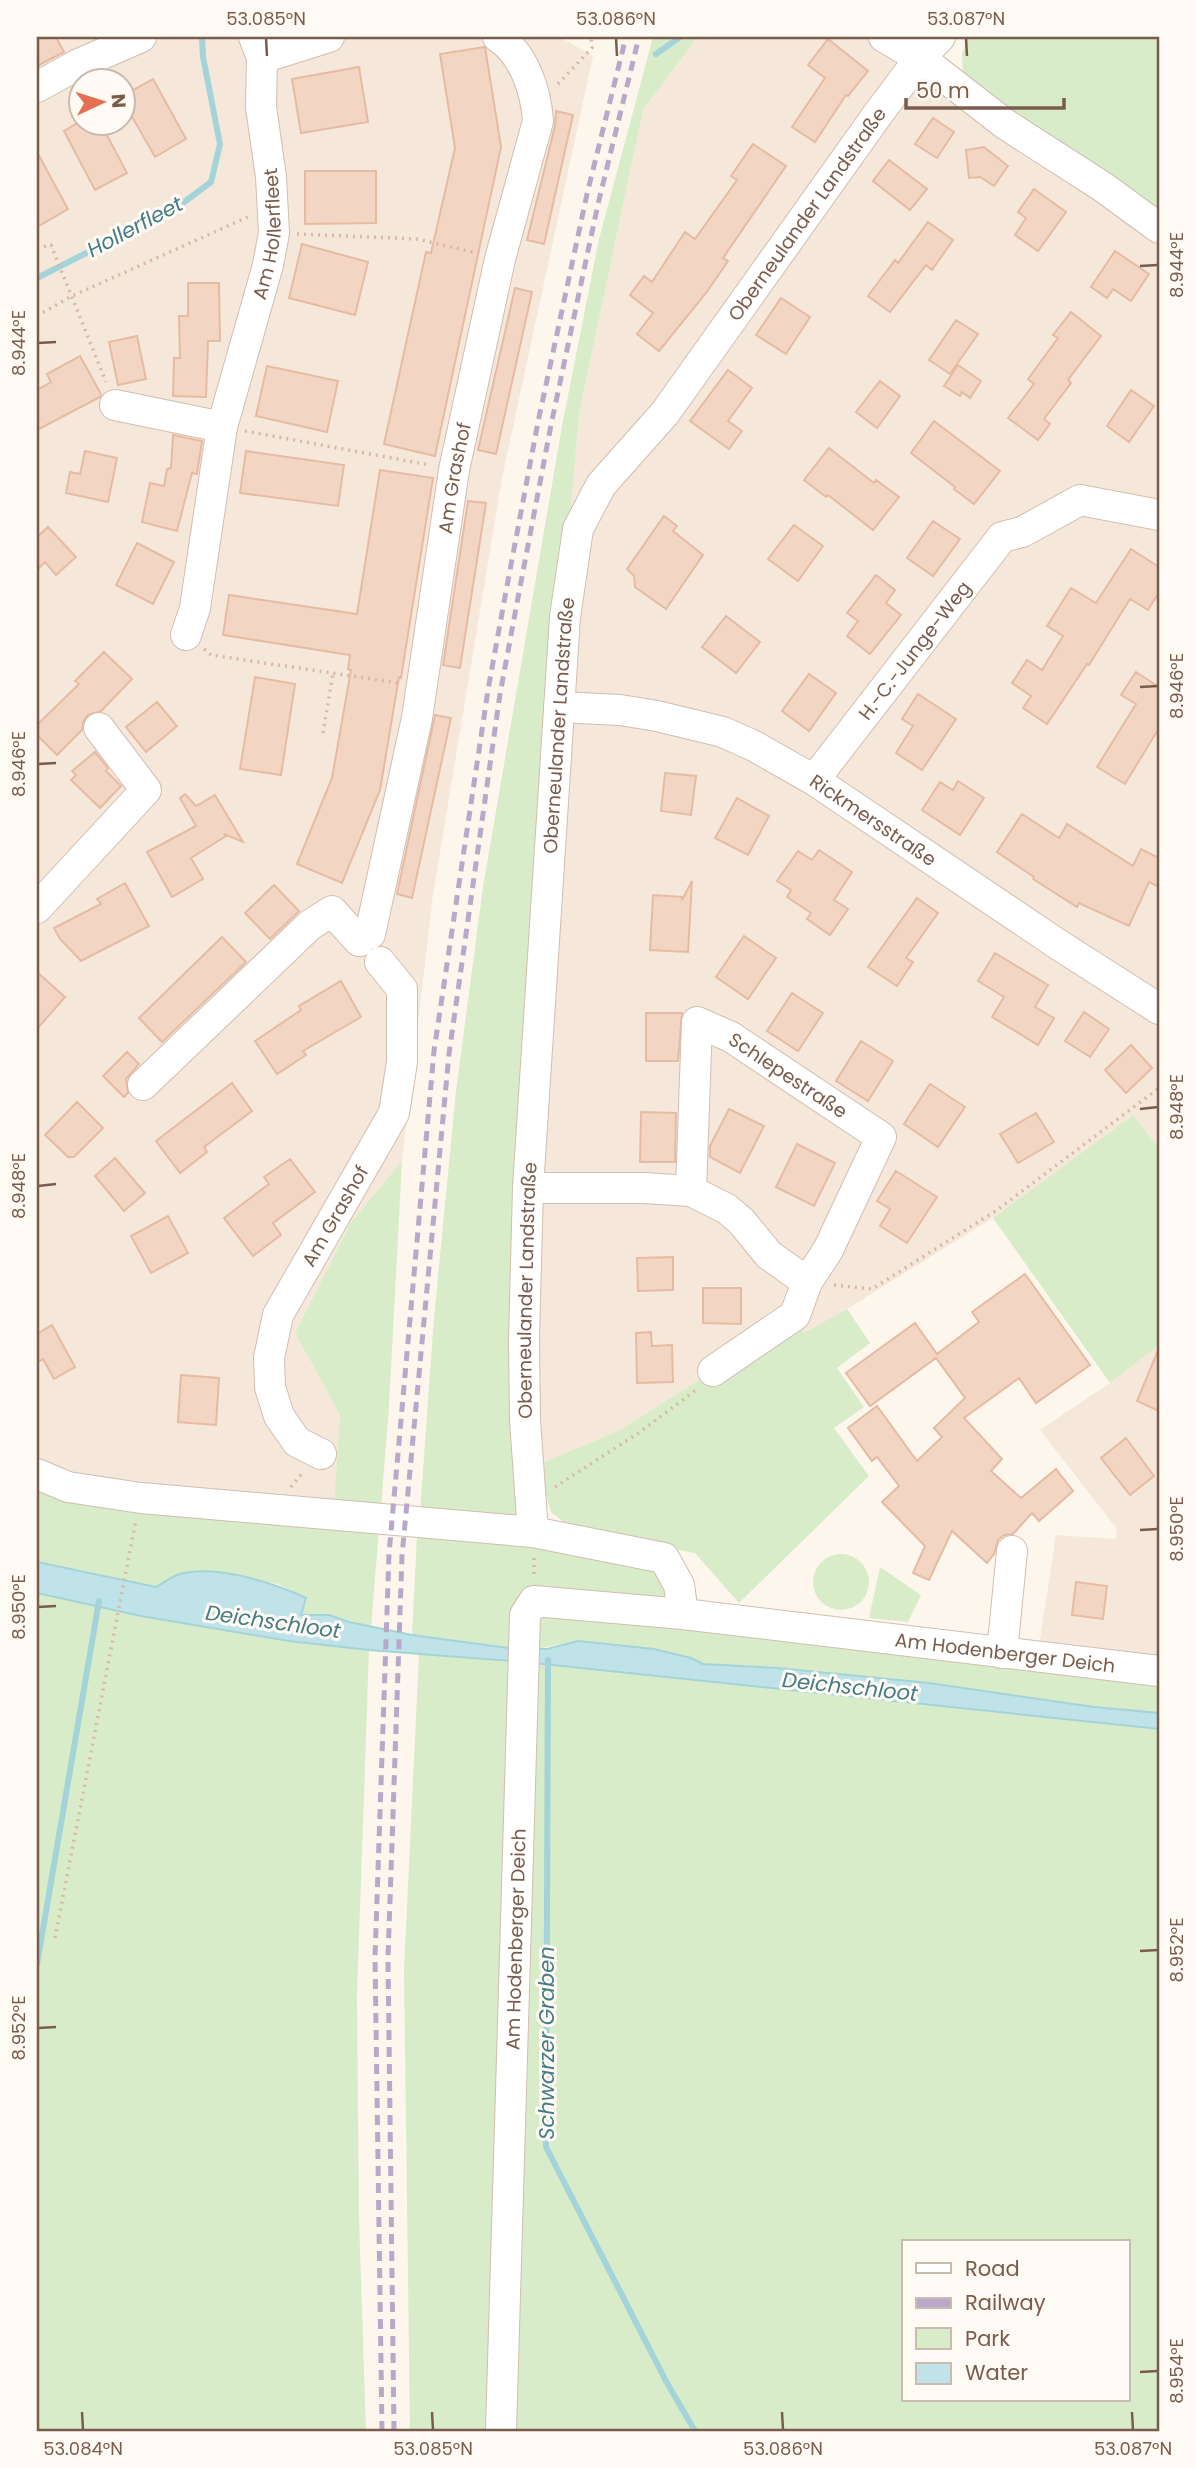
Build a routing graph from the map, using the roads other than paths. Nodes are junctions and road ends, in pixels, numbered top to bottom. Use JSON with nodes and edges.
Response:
{"nodes":[{"id":1,"x":141,"y":37,"type":"edge"},
{"id":2,"x":329,"y":37,"type":"edge"},
{"id":3,"x":498,"y":37,"type":"edge"},
{"id":4,"x":884,"y":37,"type":"edge"},
{"id":5,"x":258,"y":47,"type":"edge"},
{"id":6,"x":930,"y":48,"type":"edge"},
{"id":7,"x":37,"y":87,"type":"edge"},
{"id":8,"x":1159,"y":228,"type":"edge"},
{"id":9,"x":115,"y":405,"type":"road end"},
{"id":10,"x":222,"y":427,"type":"junction"},
{"id":11,"x":1159,"y":515,"type":"edge"},
{"id":12,"x":186,"y":635,"type":"road end"},
{"id":13,"x":559,"y":707,"type":"junction"},
{"id":14,"x":99,"y":728,"type":"dead end"},
{"id":15,"x":814,"y":780,"type":"junction"},
{"id":16,"x":37,"y":908,"type":"edge"},
{"id":17,"x":365,"y":937,"type":"junction"},
{"id":18,"x":1159,"y":1009,"type":"edge"},
{"id":19,"x":143,"y":1085,"type":"dead end"},
{"id":20,"x":528,"y":1188,"type":"junction"},
{"id":21,"x":691,"y":1191,"type":"junction"},
{"id":22,"x":807,"y":1282,"type":"junction"},
{"id":23,"x":713,"y":1371,"type":"road end"},
{"id":24,"x":321,"y":1454,"type":"road end"},
{"id":25,"x":37,"y":1475,"type":"edge"},
{"id":26,"x":533,"y":1532,"type":"junction"},
{"id":27,"x":1012,"y":1551,"type":"dead end"},
{"id":28,"x":683,"y":1614,"type":"junction"},
{"id":29,"x":1002,"y":1653,"type":"junction"},
{"id":30,"x":1159,"y":1671,"type":"edge"},
{"id":31,"x":501,"y":2431,"type":"edge"}],
"edges":[{"from":1,"to":7,"type":"street"},
{"from":2,"to":5,"type":"street"},
{"from":3,"to":17,"type":"street","name":"Am Grashof"},
{"from":4,"to":6,"type":"street"},
{"from":5,"to":10,"type":"street","name":"Am Hollerfleet"},
{"from":6,"to":8,"type":"street"},
{"from":6,"to":13,"type":"street","name":"Oberneulander Landstraße"},
{"from":9,"to":10,"type":"street"},
{"from":10,"to":12,"type":"street","name":"Am Hollerfleet"},
{"from":11,"to":15,"type":"street","name":"H.-C.-Junge-Weg"},
{"from":13,"to":15,"type":"street","name":"Rickmersstraße"},
{"from":13,"to":20,"type":"street","name":"Oberneulander Landstraße"},
{"from":14,"to":16,"type":"street"},
{"from":15,"to":18,"type":"street","name":"Rickmersstraße"},
{"from":17,"to":19,"type":"street","name":"Am Grashof"},
{"from":17,"to":24,"type":"street","name":"Am Grashof"},
{"from":20,"to":21,"type":"street"},
{"from":20,"to":26,"type":"street","name":"Oberneulander Landstraße"},
{"from":21,"to":22,"type":"street"},
{"from":21,"to":22,"type":"street","name":"Schlepestraße"},
{"from":22,"to":23,"type":"street","name":"Schlepestraße"},
{"from":25,"to":26,"type":"street"},
{"from":26,"to":28,"type":"street"},
{"from":27,"to":29,"type":"street"},
{"from":28,"to":29,"type":"street","name":"Am Hodenberger Deich"},
{"from":28,"to":31,"type":"street","name":"Am Hodenberger Deich"},
{"from":29,"to":30,"type":"street","name":"Am Hodenberger Deich"}]}
